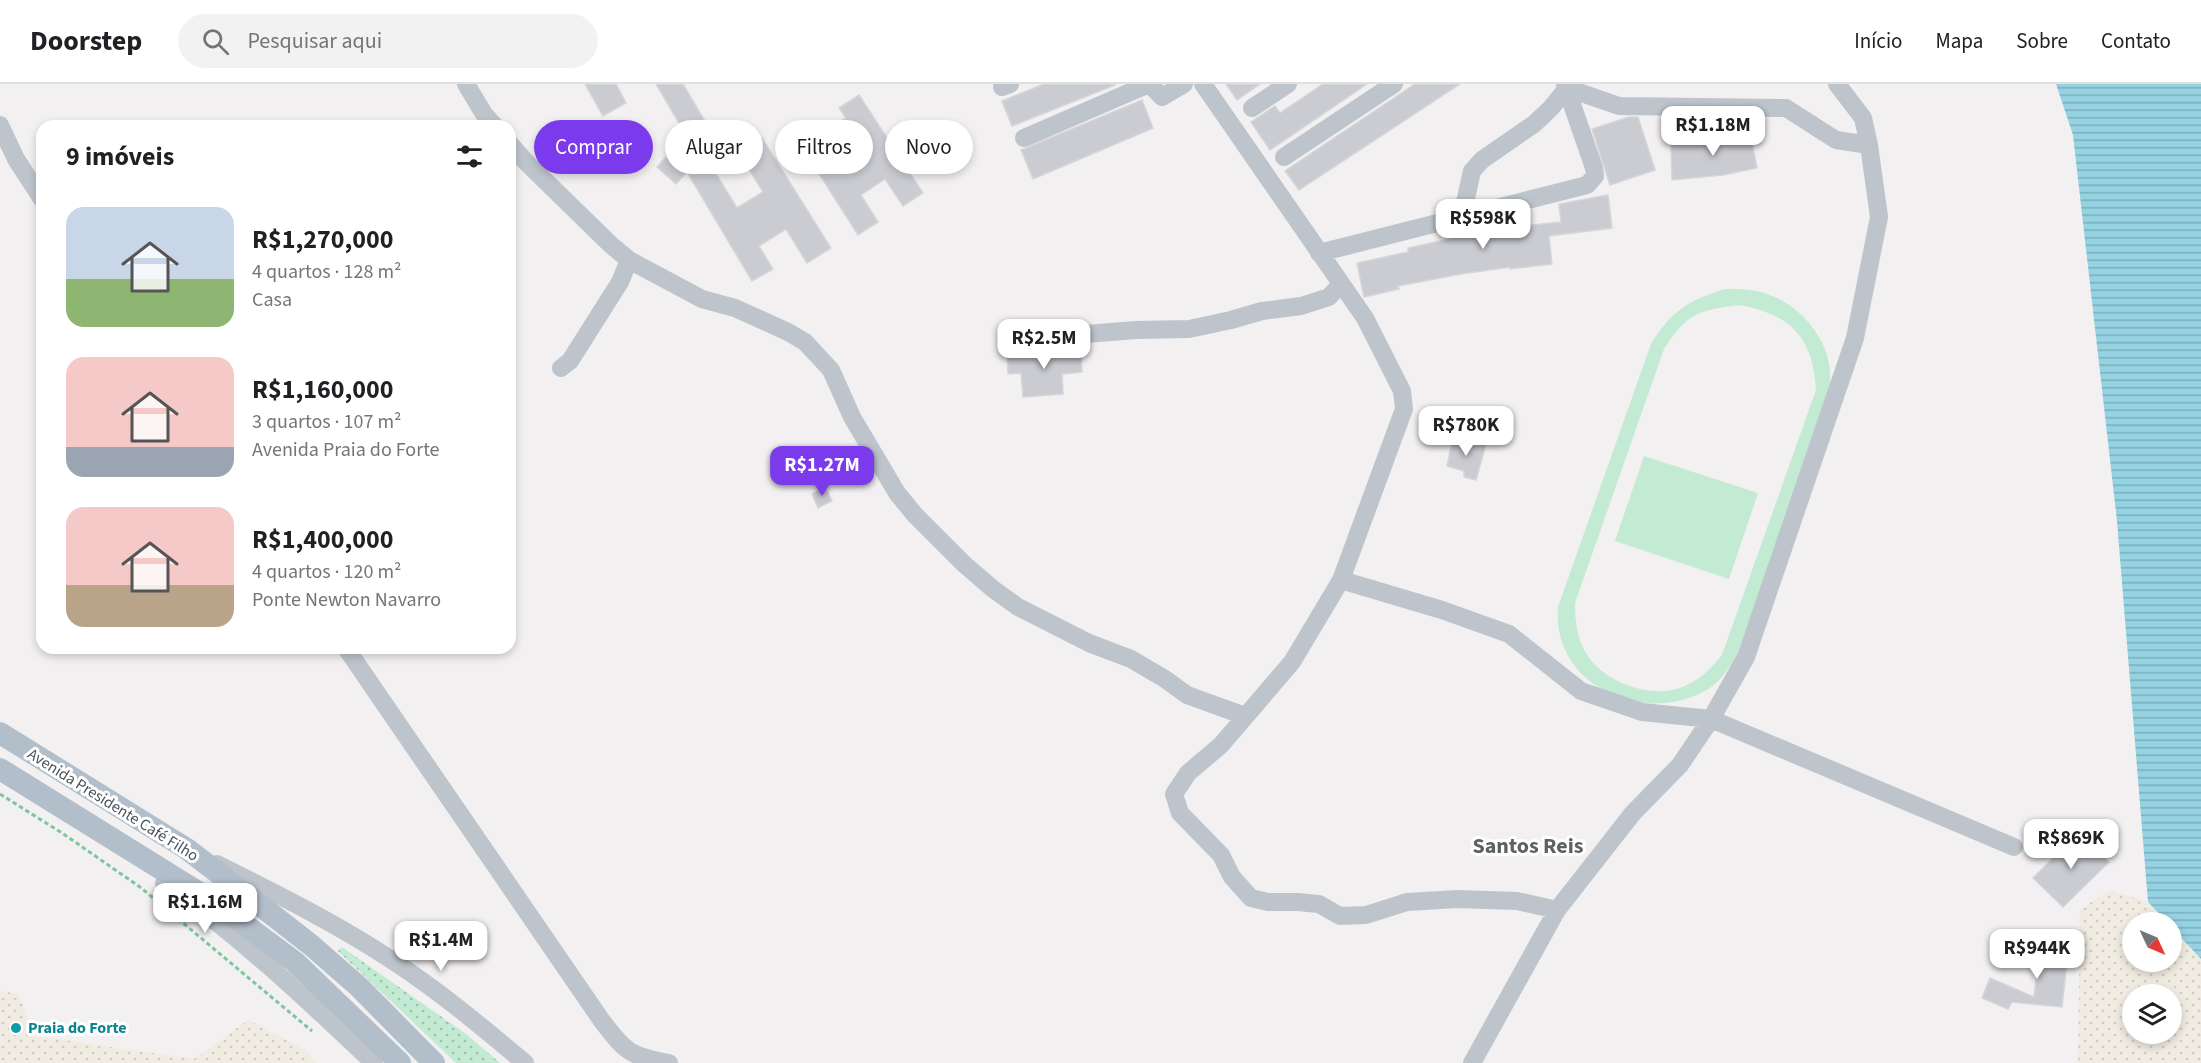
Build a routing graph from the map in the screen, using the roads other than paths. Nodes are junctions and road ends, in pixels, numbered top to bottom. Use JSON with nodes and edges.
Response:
{"nodes":[{"id":1,"x":466,"y":84,"type":"edge"},
{"id":2,"x":1149,"y":84,"type":"edge"},
{"id":3,"x":1184,"y":84,"type":"edge"},
{"id":4,"x":1203,"y":84,"type":"edge"},
{"id":5,"x":1288,"y":84,"type":"edge"},
{"id":6,"x":1394,"y":84,"type":"edge"},
{"id":7,"x":1837,"y":84,"type":"edge"},
{"id":8,"x":1566,"y":86,"type":"edge"},
{"id":9,"x":1372,"y":90,"type":"edge"},
{"id":10,"x":1252,"y":108,"type":"dead end"},
{"id":11,"x":490,"y":120,"type":"edge"},
{"id":12,"x":0,"y":125,"type":"edge"},
{"id":13,"x":1024,"y":138,"type":"dead end"},
{"id":14,"x":1869,"y":145,"type":"junction"},
{"id":15,"x":516,"y":151,"type":"edge"},
{"id":16,"x":1284,"y":157,"type":"dead end"},
{"id":17,"x":36,"y":190,"type":"edge"},
{"id":18,"x":1462,"y":216,"type":"junction"},
{"id":19,"x":1319,"y":253,"type":"junction"},
{"id":20,"x":629,"y":260,"type":"junction"},
{"id":21,"x":1341,"y":284,"type":"junction"},
{"id":22,"x":1010,"y":340,"type":"dead end"},
{"id":23,"x":561,"y":368,"type":"dead end"},
{"id":24,"x":1341,"y":580,"type":"junction"},
{"id":25,"x":350,"y":654,"type":"edge"},
{"id":26,"x":1245,"y":716,"type":"junction"},
{"id":27,"x":1711,"y":719,"type":"junction"},
{"id":28,"x":0,"y":733,"type":"edge"},
{"id":29,"x":0,"y":769,"type":"edge"},
{"id":30,"x":50,"y":799,"type":"junction"},
{"id":31,"x":2014,"y":847,"type":"dead end"},
{"id":32,"x":187,"y":849,"type":"junction"},
{"id":33,"x":1557,"y":910,"type":"junction"},
{"id":34,"x":374,"y":1063,"type":"edge"},
{"id":35,"x":400,"y":1063,"type":"edge"},
{"id":36,"x":434,"y":1063,"type":"edge"},
{"id":37,"x":525,"y":1063,"type":"edge"},
{"id":38,"x":669,"y":1063,"type":"edge"},
{"id":39,"x":1472,"y":1063,"type":"edge"}],
"edges":[{"from":1,"to":11,"type":"street"},
{"from":2,"to":3,"type":"street"},
{"from":2,"to":13,"type":"street"},
{"from":4,"to":19,"type":"street"},
{"from":5,"to":10,"type":"street"},
{"from":6,"to":9,"type":"street"},
{"from":7,"to":14,"type":"street"},
{"from":8,"to":14,"type":"street"},
{"from":8,"to":18,"type":"street"},
{"from":8,"to":18,"type":"street"},
{"from":9,"to":16,"type":"street"},
{"from":12,"to":17,"type":"street"},
{"from":14,"to":27,"type":"street"},
{"from":15,"to":20,"type":"street"},
{"from":18,"to":19,"type":"street"},
{"from":19,"to":21,"type":"street"},
{"from":20,"to":23,"type":"street"},
{"from":20,"to":26,"type":"street"},
{"from":21,"to":22,"type":"street"},
{"from":21,"to":24,"type":"street"},
{"from":24,"to":26,"type":"street"},
{"from":24,"to":27,"type":"street"},
{"from":25,"to":38,"type":"street"},
{"from":26,"to":33,"type":"street"},
{"from":27,"to":31,"type":"street"},
{"from":27,"to":33,"type":"street"},
{"from":28,"to":32,"type":"main road","name":"Avenida Presidente Café Filho"},
{"from":29,"to":30,"type":"main road","name":"Avenida Presidente Café Filho"},
{"from":30,"to":34,"type":"street"},
{"from":30,"to":35,"type":"main road","name":"Avenida Presidente Café Filho"},
{"from":32,"to":36,"type":"main road","name":"Avenida Presidente Café Filho"},
{"from":32,"to":37,"type":"street"},
{"from":33,"to":39,"type":"street"}]}
